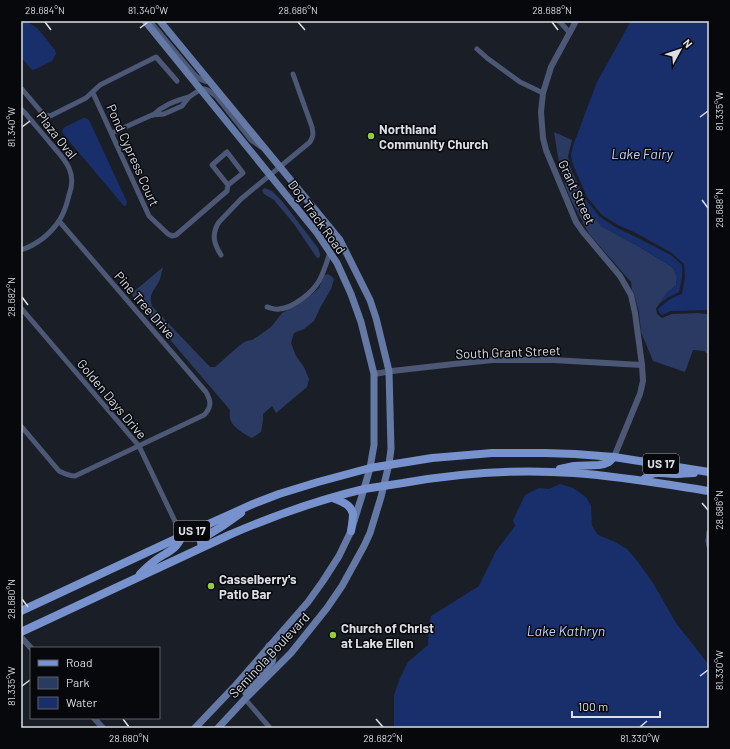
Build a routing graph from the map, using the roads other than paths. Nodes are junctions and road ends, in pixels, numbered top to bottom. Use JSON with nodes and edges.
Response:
{"nodes":[{"id":1,"x":145,"y":21,"type":"edge"},
{"id":2,"x":150,"y":21,"type":"edge"},
{"id":3,"x":160,"y":21,"type":"edge"},
{"id":4,"x":559,"y":21,"type":"edge"},
{"id":5,"x":576,"y":21,"type":"edge"},
{"id":6,"x":570,"y":33,"type":"junction"},
{"id":7,"x":477,"y":49,"type":"dead end"},
{"id":8,"x":293,"y":74,"type":"dead end"},
{"id":9,"x":177,"y":81,"type":"dead end"},
{"id":10,"x":210,"y":82,"type":"junction"},
{"id":11,"x":21,"y":88,"type":"edge"},
{"id":12,"x":201,"y":89,"type":"junction"},
{"id":13,"x":93,"y":93,"type":"junction"},
{"id":14,"x":543,"y":93,"type":"junction"},
{"id":15,"x":188,"y":97,"type":"junction"},
{"id":16,"x":167,"y":104,"type":"junction"},
{"id":17,"x":21,"y":109,"type":"edge"},
{"id":18,"x":170,"y":111,"type":"junction"},
{"id":19,"x":152,"y":115,"type":"junction"},
{"id":20,"x":112,"y":133,"type":"junction"},
{"id":21,"x":265,"y":150,"type":"junction"},
{"id":22,"x":279,"y":167,"type":"junction"},
{"id":23,"x":271,"y":175,"type":"junction"},
{"id":24,"x":228,"y":185,"type":"junction"},
{"id":25,"x":59,"y":221,"type":"junction"},
{"id":26,"x":21,"y":250,"type":"edge"},
{"id":27,"x":330,"y":252,"type":"junction"},
{"id":28,"x":221,"y":255,"type":"dead end"},
{"id":29,"x":267,"y":306,"type":"dead end"},
{"id":30,"x":21,"y":308,"type":"edge"},
{"id":31,"x":642,"y":365,"type":"junction"},
{"id":32,"x":388,"y":371,"type":"junction"},
{"id":33,"x":374,"y":374,"type":"junction"},
{"id":34,"x":21,"y":426,"type":"edge"},
{"id":35,"x":138,"y":446,"type":"junction"},
{"id":36,"x":614,"y":457,"type":"junction"},
{"id":37,"x":389,"y":464,"type":"junction"},
{"id":38,"x":370,"y":468,"type":"junction"},
{"id":39,"x":544,"y":472,"type":"junction"},
{"id":40,"x":709,"y":472,"type":"edge"},
{"id":41,"x":643,"y":480,"type":"junction"},
{"id":42,"x":385,"y":486,"type":"junction"},
{"id":43,"x":364,"y":489,"type":"junction"},
{"id":44,"x":709,"y":491,"type":"edge"},
{"id":45,"x":332,"y":498,"type":"junction"},
{"id":46,"x":253,"y":504,"type":"junction"},
{"id":47,"x":351,"y":530,"type":"junction"},
{"id":48,"x":709,"y":532,"type":"edge"},
{"id":49,"x":182,"y":536,"type":"junction"},
{"id":50,"x":709,"y":546,"type":"edge"},
{"id":51,"x":202,"y":548,"type":"junction"},
{"id":52,"x":136,"y":579,"type":"junction"},
{"id":53,"x":21,"y":611,"type":"edge"},
{"id":54,"x":21,"y":632,"type":"edge"},
{"id":55,"x":21,"y":637,"type":"edge"},
{"id":56,"x":269,"y":646,"type":"junction"},
{"id":57,"x":30,"y":647,"type":"edge"},
{"id":58,"x":245,"y":699,"type":"junction"},
{"id":59,"x":95,"y":719,"type":"edge"},
{"id":60,"x":103,"y":728,"type":"edge"},
{"id":61,"x":195,"y":728,"type":"edge"},
{"id":62,"x":218,"y":728,"type":"edge"},
{"id":63,"x":270,"y":728,"type":"edge"}],
"edges":[{"from":1,"to":12,"type":"main road","name":"Dog Track Road"},
{"from":2,"to":10,"type":"street"},
{"from":3,"to":10,"type":"main road","name":"Dog Track Road"},
{"from":4,"to":6,"type":"street"},
{"from":5,"to":6,"type":"street","name":"Grant Street"},
{"from":6,"to":14,"type":"street","name":"Grant Street"},
{"from":7,"to":14,"type":"street"},
{"from":8,"to":22,"type":"street"},
{"from":9,"to":13,"type":"street"},
{"from":10,"to":21,"type":"main road","name":"Dog Track Road"},
{"from":11,"to":13,"type":"street"},
{"from":12,"to":15,"type":"street"},
{"from":12,"to":21,"type":"street"},
{"from":12,"to":23,"type":"main road","name":"Dog Track Road"},
{"from":13,"to":20,"type":"street","name":"Pond Cypress Court"},
{"from":14,"to":31,"type":"street","name":"Grant Street"},
{"from":15,"to":16,"type":"street"},
{"from":15,"to":18,"type":"street"},
{"from":16,"to":18,"type":"street"},
{"from":16,"to":19,"type":"street"},
{"from":17,"to":25,"type":"street","name":"Plaza Oval"},
{"from":18,"to":19,"type":"street"},
{"from":19,"to":20,"type":"street"},
{"from":20,"to":24,"type":"street","name":"Pond Cypress Court"},
{"from":21,"to":22,"type":"main road","name":"Dog Track Road"},
{"from":22,"to":23,"type":"street"},
{"from":22,"to":32,"type":"main road","name":"Dog Track Road"},
{"from":23,"to":27,"type":"main road","name":"Dog Track Road"},
{"from":23,"to":28,"type":"street"},
{"from":24,"to":24,"type":"street","name":"Pond Cypress Court"},
{"from":25,"to":26,"type":"street","name":"Plaza Oval"},
{"from":25,"to":35,"type":"street","name":"Pine Tree Drive"},
{"from":27,"to":29,"type":"street"},
{"from":27,"to":33,"type":"main road","name":"Dog Track Road"},
{"from":30,"to":35,"type":"street","name":"Golden Days Drive"},
{"from":31,"to":32,"type":"street","name":"South Grant Street"},
{"from":31,"to":36,"type":"street","name":"Grant Street"},
{"from":32,"to":33,"type":"street","name":"South Grant Street"},
{"from":32,"to":37,"type":"main road","name":"Dog Track Road"},
{"from":33,"to":38,"type":"main road","name":"Dog Track Road"},
{"from":34,"to":35,"type":"street"},
{"from":35,"to":49,"type":"street","name":"Golden Days Drive"},
{"from":36,"to":37,"type":"main road","number":"US 17"},
{"from":36,"to":39,"type":"main road"},
{"from":36,"to":40,"type":"main road","number":"US 17"},
{"from":37,"to":38,"type":"main road","number":"US 17"},
{"from":37,"to":42,"type":"main road","name":"Seminola Boulevard"},
{"from":38,"to":43,"type":"main road","name":"Seminola Boulevard"},
{"from":38,"to":46,"type":"main road","number":"US 17"},
{"from":39,"to":41,"type":"main road","number":"US 17"},
{"from":39,"to":42,"type":"main road","number":"US 17"},
{"from":40,"to":41,"type":"main road"},
{"from":41,"to":44,"type":"main road","number":"US 17"},
{"from":42,"to":43,"type":"main road","number":"US 17"},
{"from":42,"to":58,"type":"main road","name":"Seminola Boulevard"},
{"from":43,"to":45,"type":"main road","number":"US 17"},
{"from":43,"to":47,"type":"main road","name":"Seminola Boulevard"},
{"from":45,"to":47,"type":"main road"},
{"from":45,"to":51,"type":"main road","number":"US 17"},
{"from":46,"to":49,"type":"main road","number":"US 17"},
{"from":46,"to":51,"type":"main road"},
{"from":47,"to":56,"type":"main road","name":"Seminola Boulevard"},
{"from":48,"to":50,"type":"street"},
{"from":49,"to":52,"type":"main road"},
{"from":49,"to":53,"type":"main road","number":"US 17"},
{"from":51,"to":52,"type":"main road","number":"US 17"},
{"from":52,"to":54,"type":"main road","number":"US 17"},
{"from":55,"to":57,"type":"street"},
{"from":56,"to":58,"type":"main road"},
{"from":56,"to":61,"type":"main road","name":"Seminola Boulevard"},
{"from":58,"to":62,"type":"main road","name":"Seminola Boulevard"},
{"from":58,"to":63,"type":"street"},
{"from":59,"to":60,"type":"street"}]}
